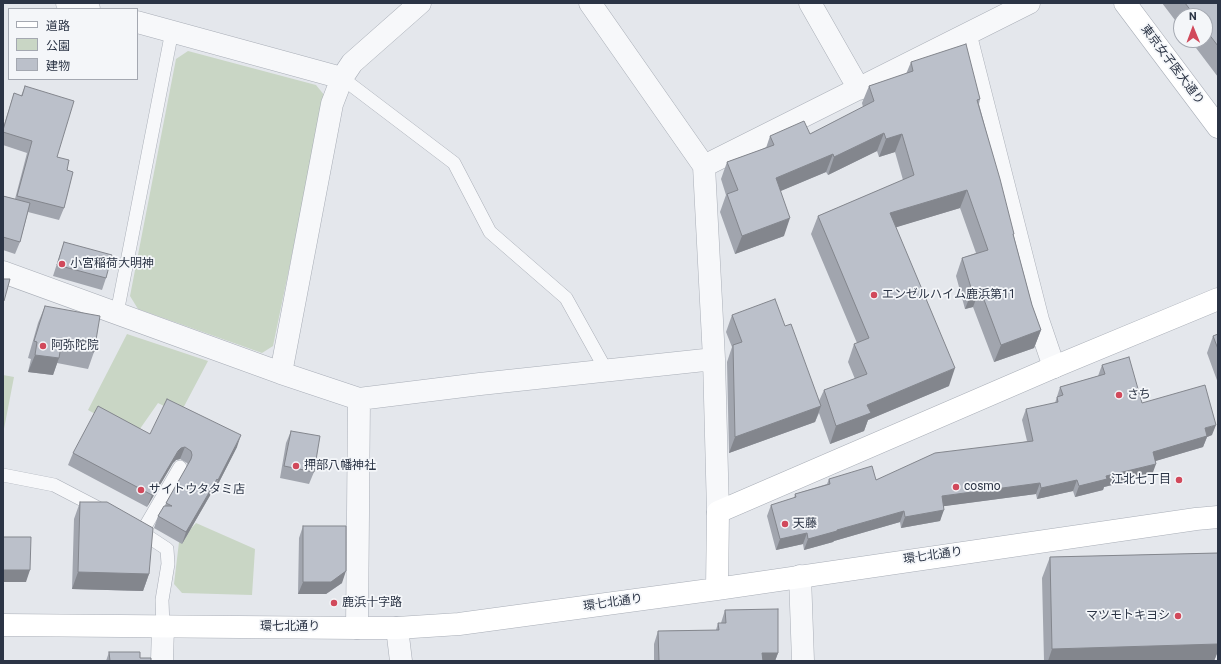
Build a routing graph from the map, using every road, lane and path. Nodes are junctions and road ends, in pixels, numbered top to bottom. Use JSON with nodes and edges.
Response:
{"nodes":[{"id":1,"x":67,"y":3,"type":"edge"},
{"id":2,"x":420,"y":3,"type":"edge"},
{"id":3,"x":590,"y":3,"type":"edge"},
{"id":4,"x":810,"y":3,"type":"edge"},
{"id":5,"x":1029,"y":3,"type":"edge"},
{"id":6,"x":1125,"y":3,"type":"edge"},
{"id":7,"x":86,"y":8,"type":"edge"},
{"id":8,"x":138,"y":22,"type":"edge"},
{"id":9,"x":172,"y":31,"type":"junction"},
{"id":10,"x":966,"y":36,"type":"junction"},
{"id":11,"x":342,"y":78,"type":"junction"},
{"id":12,"x":859,"y":88,"type":"junction"},
{"id":13,"x":1218,"y":127,"type":"edge"},
{"id":14,"x":704,"y":166,"type":"junction"},
{"id":15,"x":3,"y":272,"type":"edge"},
{"id":16,"x":1218,"y":299,"type":"edge"},
{"id":17,"x":117,"y":313,"type":"junction"},
{"id":18,"x":714,"y":359,"type":"junction"},
{"id":19,"x":1054,"y":367,"type":"junction"},
{"id":20,"x":606,"y":370,"type":"junction"},
{"id":21,"x":281,"y":373,"type":"junction"},
{"id":22,"x":359,"y":399,"type":"junction"},
{"id":23,"x":180,"y":467,"type":"dead end"},
{"id":24,"x":3,"y":475,"type":"edge"},
{"id":25,"x":718,"y":512,"type":"junction"},
{"id":26,"x":115,"y":517,"type":"edge"},
{"id":27,"x":1218,"y":517,"type":"edge"},
{"id":28,"x":128,"y":525,"type":"edge"},
{"id":29,"x":142,"y":532,"type":"junction"},
{"id":30,"x":800,"y":576,"type":"junction"},
{"id":31,"x":717,"y":589,"type":"junction"},
{"id":32,"x":3,"y":625,"type":"edge"},
{"id":33,"x":163,"y":627,"type":"junction"},
{"id":34,"x":357,"y":628,"type":"junction"},
{"id":35,"x":396,"y":628,"type":"junction"},
{"id":36,"x":162,"y":661,"type":"edge"},
{"id":37,"x":401,"y":661,"type":"edge"},
{"id":38,"x":803,"y":661,"type":"edge"}],
"edges":[{"from":1,"to":7,"type":"street"},
{"from":2,"to":11,"type":"street"},
{"from":3,"to":14,"type":"street"},
{"from":4,"to":12,"type":"street"},
{"from":5,"to":10,"type":"street"},
{"from":6,"to":13,"type":"street","name":"東京女子医大通り"},
{"from":8,"to":9,"type":"street"},
{"from":9,"to":11,"type":"street"},
{"from":9,"to":17,"type":"lane"},
{"from":10,"to":12,"type":"street"},
{"from":10,"to":19,"type":"street"},
{"from":11,"to":20,"type":"lane"},
{"from":11,"to":21,"type":"street"},
{"from":12,"to":14,"type":"street"},
{"from":14,"to":18,"type":"street"},
{"from":15,"to":17,"type":"street"},
{"from":16,"to":19,"type":"street"},
{"from":17,"to":21,"type":"street"},
{"from":18,"to":20,"type":"street"},
{"from":18,"to":25,"type":"street"},
{"from":19,"to":25,"type":"street"},
{"from":20,"to":22,"type":"street"},
{"from":21,"to":22,"type":"street"},
{"from":22,"to":34,"type":"street"},
{"from":23,"to":29,"type":"lane"},
{"from":24,"to":26,"type":"lane"},
{"from":25,"to":31,"type":"street"},
{"from":27,"to":30,"type":"street","name":"環七北通り"},
{"from":28,"to":29,"type":"lane"},
{"from":29,"to":33,"type":"lane"},
{"from":30,"to":31,"type":"street","name":"環七北通り"},
{"from":30,"to":38,"type":"street"},
{"from":31,"to":35,"type":"street","name":"環七北通り"},
{"from":32,"to":33,"type":"street","name":"環七北通り"},
{"from":33,"to":34,"type":"street","name":"環七北通り"},
{"from":33,"to":36,"type":"street"},
{"from":34,"to":35,"type":"street","name":"環七北通り"},
{"from":35,"to":37,"type":"street"}]}
